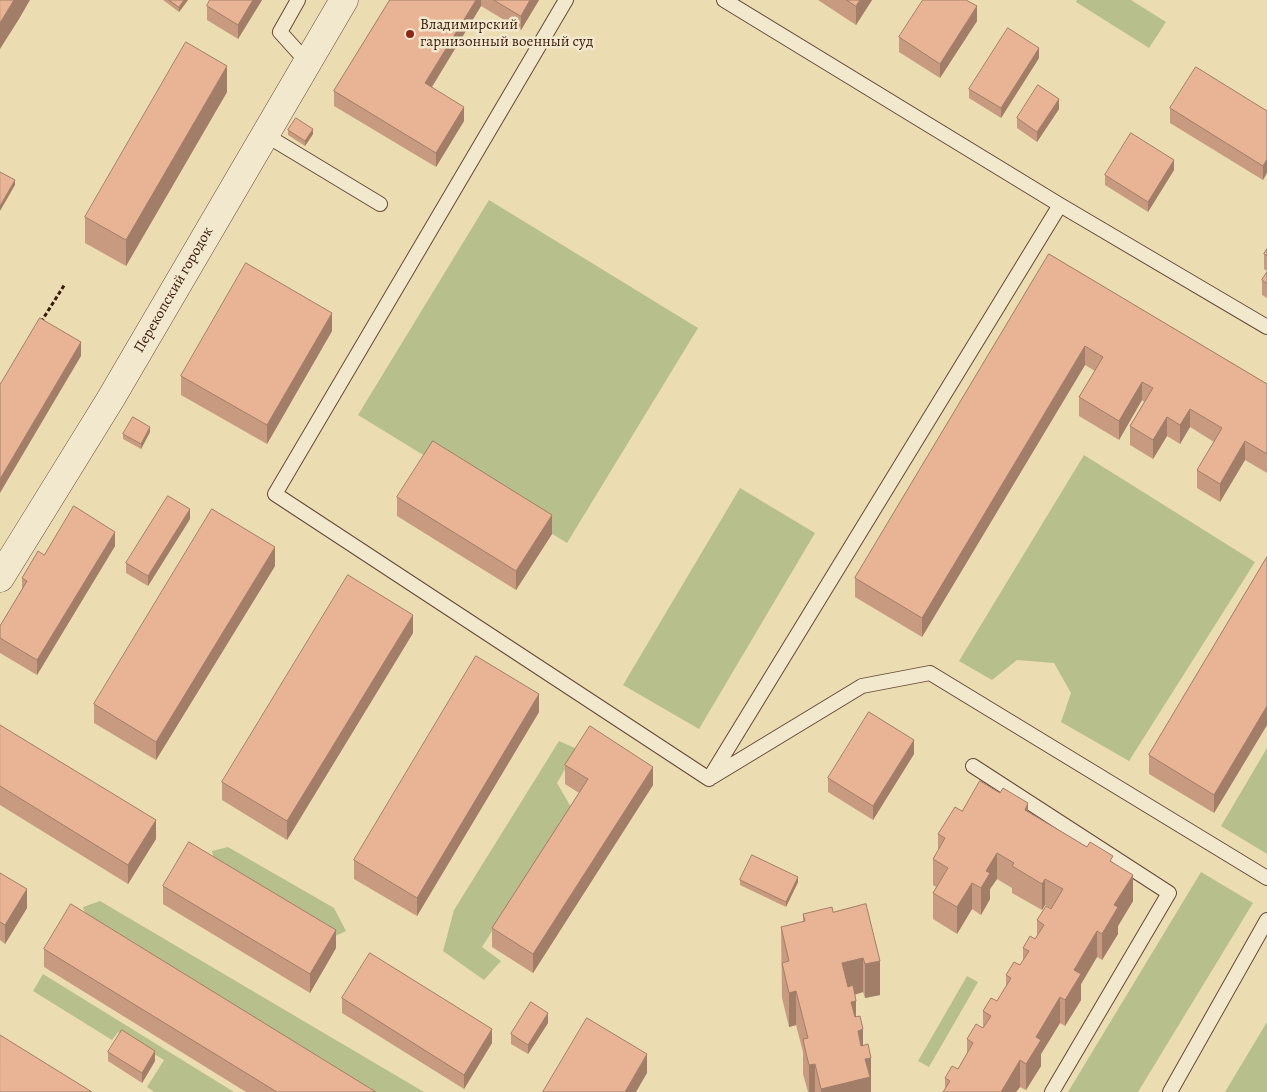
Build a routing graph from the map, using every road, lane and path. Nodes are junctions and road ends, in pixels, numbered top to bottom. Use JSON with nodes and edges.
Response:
{"nodes":[{"id":1,"x":298,"y":0,"type":"edge"},
{"id":2,"x":344,"y":0,"type":"edge"},
{"id":3,"x":566,"y":0,"type":"edge"},
{"id":4,"x":724,"y":0,"type":"edge"},
{"id":5,"x":307,"y":62,"type":"junction"},
{"id":6,"x":264,"y":134,"type":"junction"},
{"id":7,"x":380,"y":204,"type":"dead end"},
{"id":8,"x":1060,"y":206,"type":"junction"},
{"id":9,"x":65,"y":284,"type":"dead end"},
{"id":10,"x":40,"y":324,"type":"edge"},
{"id":11,"x":1267,"y":328,"type":"edge"},
{"id":12,"x":0,"y":578,"type":"edge"},
{"id":13,"x":972,"y":766,"type":"dead end"},
{"id":14,"x":709,"y":779,"type":"junction"},
{"id":15,"x":1267,"y":878,"type":"edge"},
{"id":16,"x":1267,"y":920,"type":"edge"},
{"id":17,"x":1052,"y":1092,"type":"edge"},
{"id":18,"x":1170,"y":1092,"type":"edge"}],
"edges":[{"from":1,"to":5,"type":"lane"},
{"from":2,"to":5,"type":"street","name":"Перекопский городок"},
{"from":3,"to":14,"type":"lane"},
{"from":4,"to":8,"type":"lane"},
{"from":5,"to":6,"type":"street","name":"Перекопский городок"},
{"from":6,"to":7,"type":"lane"},
{"from":6,"to":12,"type":"street","name":"Перекопский городок"},
{"from":8,"to":11,"type":"lane"},
{"from":8,"to":14,"type":"lane"},
{"from":9,"to":10,"type":"path"},
{"from":13,"to":17,"type":"lane"},
{"from":14,"to":15,"type":"lane"},
{"from":16,"to":18,"type":"lane"}]}
